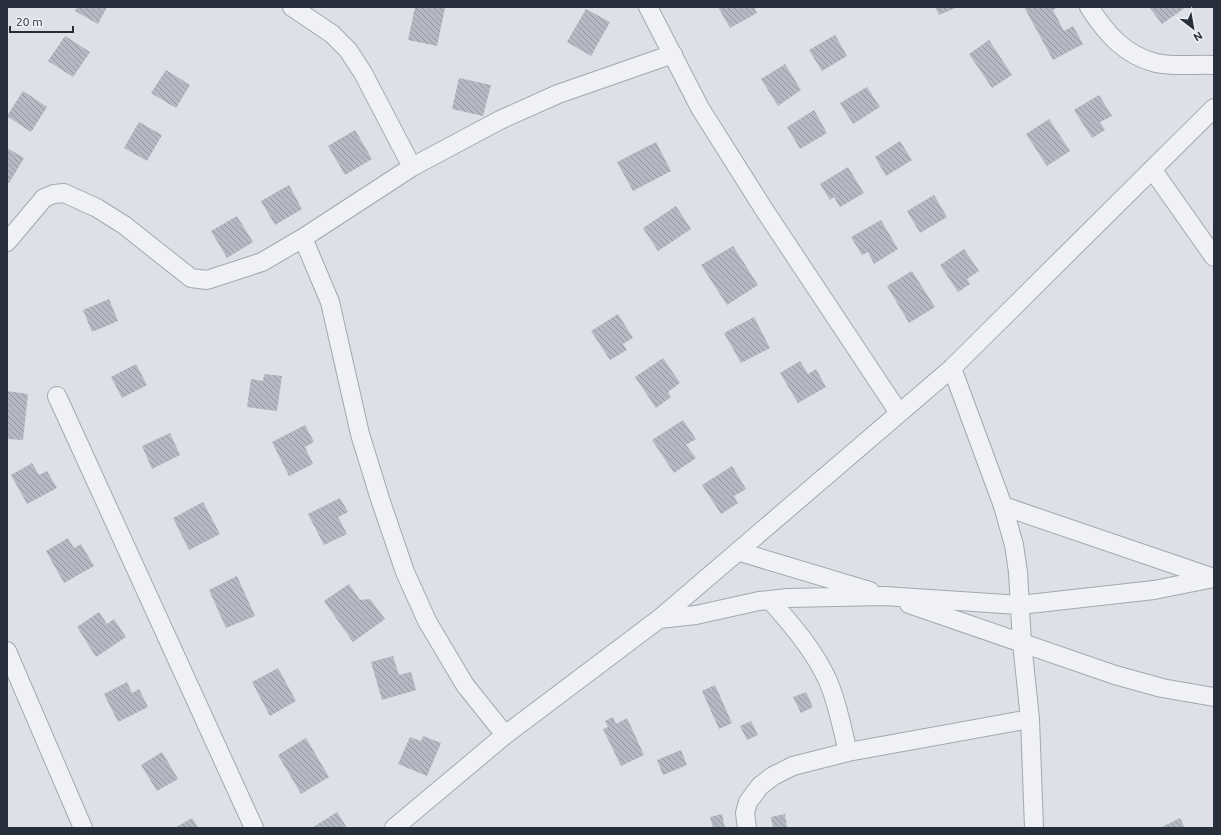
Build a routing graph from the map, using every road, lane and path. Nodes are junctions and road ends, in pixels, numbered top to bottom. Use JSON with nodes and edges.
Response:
{"nodes":[{"id":1,"x":292,"y":7,"type":"edge"},
{"id":2,"x":648,"y":7,"type":"edge"},
{"id":3,"x":1090,"y":7,"type":"edge"},
{"id":4,"x":672,"y":54,"type":"junction"},
{"id":5,"x":1214,"y":64,"type":"edge"},
{"id":6,"x":1214,"y":108,"type":"edge"},
{"id":7,"x":412,"y":167,"type":"junction"},
{"id":8,"x":1152,"y":169,"type":"junction"},
{"id":9,"x":9,"y":235,"type":"edge"},
{"id":10,"x":303,"y":238,"type":"junction"},
{"id":11,"x":1214,"y":257,"type":"edge"},
{"id":12,"x":952,"y":368,"type":"junction"},
{"id":13,"x":57,"y":396,"type":"dead end"},
{"id":14,"x":899,"y":414,"type":"junction"},
{"id":15,"x":1003,"y":506,"type":"junction"},
{"id":16,"x":740,"y":552,"type":"junction"},
{"id":17,"x":1214,"y":578,"type":"edge"},
{"id":18,"x":884,"y":596,"type":"junction"},
{"id":19,"x":770,"y":600,"type":"junction"},
{"id":20,"x":1020,"y":605,"type":"junction"},
{"id":21,"x":659,"y":619,"type":"junction"},
{"id":22,"x":1022,"y":643,"type":"junction"},
{"id":23,"x":7,"y":651,"type":"edge"},
{"id":24,"x":1214,"y":697,"type":"edge"},
{"id":25,"x":1030,"y":719,"type":"junction"},
{"id":26,"x":505,"y":735,"type":"junction"},
{"id":27,"x":848,"y":752,"type":"junction"},
{"id":28,"x":83,"y":828,"type":"edge"},
{"id":29,"x":254,"y":828,"type":"edge"},
{"id":30,"x":394,"y":828,"type":"edge"},
{"id":31,"x":747,"y":828,"type":"edge"},
{"id":32,"x":1034,"y":828,"type":"edge"}],
"edges":[{"from":1,"to":7,"type":"street"},
{"from":2,"to":4,"type":"street"},
{"from":3,"to":5,"type":"street"},
{"from":4,"to":7,"type":"street"},
{"from":4,"to":14,"type":"street"},
{"from":6,"to":8,"type":"street"},
{"from":7,"to":10,"type":"street"},
{"from":8,"to":11,"type":"street"},
{"from":8,"to":12,"type":"street"},
{"from":9,"to":10,"type":"street"},
{"from":10,"to":26,"type":"street"},
{"from":12,"to":14,"type":"street"},
{"from":12,"to":15,"type":"street"},
{"from":13,"to":29,"type":"street"},
{"from":14,"to":16,"type":"street"},
{"from":15,"to":17,"type":"street"},
{"from":15,"to":20,"type":"street"},
{"from":16,"to":18,"type":"street"},
{"from":16,"to":21,"type":"street"},
{"from":17,"to":20,"type":"street"},
{"from":18,"to":19,"type":"street"},
{"from":18,"to":20,"type":"street"},
{"from":18,"to":22,"type":"street"},
{"from":19,"to":21,"type":"street"},
{"from":19,"to":27,"type":"street"},
{"from":20,"to":22,"type":"street"},
{"from":21,"to":26,"type":"street"},
{"from":22,"to":24,"type":"street"},
{"from":22,"to":25,"type":"street"},
{"from":23,"to":28,"type":"street"},
{"from":25,"to":27,"type":"street"},
{"from":25,"to":32,"type":"street"},
{"from":26,"to":30,"type":"street"},
{"from":27,"to":31,"type":"street"}]}
